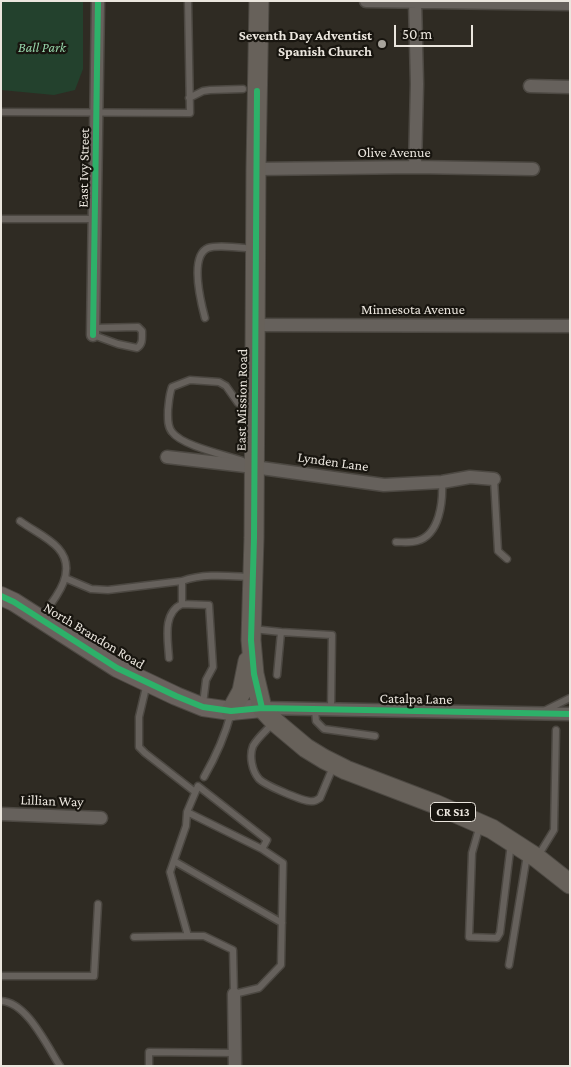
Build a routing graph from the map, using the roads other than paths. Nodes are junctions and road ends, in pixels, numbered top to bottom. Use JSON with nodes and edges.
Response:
{"nodes":[{"id":1,"x":98,"y":1,"type":"edge"},
{"id":2,"x":188,"y":1,"type":"edge"},
{"id":3,"x":259,"y":1,"type":"edge"},
{"id":4,"x":366,"y":1,"type":"edge"},
{"id":5,"x":415,"y":2,"type":"edge"},
{"id":6,"x":570,"y":4,"type":"edge"},
{"id":7,"x":530,"y":86,"type":"dead end"},
{"id":8,"x":570,"y":87,"type":"edge"},
{"id":9,"x":243,"y":89,"type":"dead end"},
{"id":10,"x":189,"y":98,"type":"junction"},
{"id":11,"x":1,"y":112,"type":"edge"},
{"id":12,"x":97,"y":113,"type":"junction"},
{"id":13,"x":415,"y":167,"type":"junction"},
{"id":14,"x":533,"y":169,"type":"dead end"},
{"id":15,"x":256,"y":170,"type":"junction"},
{"id":16,"x":1,"y":219,"type":"edge"},
{"id":17,"x":95,"y":219,"type":"junction"},
{"id":18,"x":256,"y":249,"type":"junction"},
{"id":19,"x":204,"y":318,"type":"dead end"},
{"id":20,"x":256,"y":325,"type":"junction"},
{"id":21,"x":570,"y":326,"type":"edge"},
{"id":22,"x":93,"y":331,"type":"junction"},
{"id":23,"x":254,"y":407,"type":"junction"},
{"id":24,"x":167,"y":457,"type":"dead end"},
{"id":25,"x":254,"y":464,"type":"junction"},
{"id":26,"x":494,"y":479,"type":"joint"},
{"id":27,"x":442,"y":482,"type":"junction"},
{"id":28,"x":20,"y":521,"type":"dead end"},
{"id":29,"x":396,"y":542,"type":"dead end"},
{"id":30,"x":507,"y":559,"type":"dead end"},
{"id":31,"x":253,"y":577,"type":"junction"},
{"id":32,"x":65,"y":578,"type":"junction"},
{"id":33,"x":182,"y":581,"type":"junction"},
{"id":34,"x":1,"y":596,"type":"edge"},
{"id":35,"x":182,"y":604,"type":"junction"},
{"id":36,"x":40,"y":618,"type":"junction"},
{"id":37,"x":281,"y":632,"type":"junction"},
{"id":38,"x":252,"y":635,"type":"junction"},
{"id":39,"x":169,"y":658,"type":"dead end"},
{"id":40,"x":277,"y":675,"type":"dead end"},
{"id":41,"x":147,"y":682,"type":"junction"},
{"id":42,"x":570,"y":698,"type":"edge"},
{"id":43,"x":203,"y":706,"type":"junction"},
{"id":44,"x":315,"y":710,"type":"junction"},
{"id":45,"x":331,"y":710,"type":"junction"},
{"id":46,"x":231,"y":711,"type":"junction"},
{"id":47,"x":539,"y":714,"type":"junction"},
{"id":48,"x":570,"y":714,"type":"edge"},
{"id":49,"x":268,"y":715,"type":"junction"},
{"id":50,"x":556,"y":730,"type":"dead end"},
{"id":51,"x":375,"y":736,"type":"dead end"},
{"id":52,"x":334,"y":764,"type":"junction"},
{"id":53,"x":204,"y":777,"type":"dead end"},
{"id":54,"x":195,"y":792,"type":"junction"},
{"id":55,"x":187,"y":812,"type":"junction"},
{"id":56,"x":1,"y":814,"type":"edge"},
{"id":57,"x":101,"y":818,"type":"dead end"},
{"id":58,"x":480,"y":824,"type":"junction"},
{"id":59,"x":511,"y":841,"type":"junction"},
{"id":60,"x":262,"y":849,"type":"junction"},
{"id":61,"x":533,"y":855,"type":"junction"},
{"id":62,"x":174,"y":861,"type":"junction"},
{"id":63,"x":570,"y":884,"type":"edge"},
{"id":64,"x":98,"y":904,"type":"dead end"},
{"id":65,"x":282,"y":923,"type":"junction"},
{"id":66,"x":188,"y":936,"type":"junction"},
{"id":67,"x":134,"y":937,"type":"dead end"},
{"id":68,"x":509,"y":965,"type":"dead end"},
{"id":69,"x":1,"y":976,"type":"edge"},
{"id":70,"x":234,"y":994,"type":"junction"},
{"id":71,"x":1,"y":1001,"type":"edge"},
{"id":72,"x":235,"y":1060,"type":"edge"},
{"id":73,"x":60,"y":1066,"type":"edge"},
{"id":74,"x":149,"y":1066,"type":"edge"}],
"edges":[{"from":1,"to":12,"type":"street","name":"East Ivy Street"},
{"from":2,"to":10,"type":"lane"},
{"from":3,"to":15,"type":"main road","name":"East Mission Road"},
{"from":4,"to":5,"type":"street"},
{"from":5,"to":6,"type":"street"},
{"from":5,"to":13,"type":"street"},
{"from":7,"to":8,"type":"street"},
{"from":9,"to":10,"type":"lane"},
{"from":10,"to":12,"type":"lane"},
{"from":11,"to":12,"type":"lane"},
{"from":12,"to":17,"type":"street","name":"East Ivy Street"},
{"from":13,"to":14,"type":"street","name":"Olive Avenue"},
{"from":13,"to":15,"type":"street","name":"Olive Avenue"},
{"from":15,"to":18,"type":"main road","name":"East Mission Road"},
{"from":16,"to":17,"type":"lane"},
{"from":17,"to":22,"type":"street","name":"East Ivy Street"},
{"from":18,"to":19,"type":"lane"},
{"from":18,"to":20,"type":"main road","name":"East Mission Road"},
{"from":20,"to":21,"type":"street","name":"Minnesota Avenue"},
{"from":20,"to":23,"type":"main road","name":"East Mission Road"},
{"from":22,"to":22,"type":"lane"},
{"from":23,"to":25,"type":"main road","name":"East Mission Road"},
{"from":23,"to":25,"type":"lane"},
{"from":24,"to":25,"type":"street","name":"Lynden Lane"},
{"from":25,"to":27,"type":"street","name":"Lynden Lane"},
{"from":25,"to":31,"type":"main road","name":"East Mission Road"},
{"from":26,"to":27,"type":"street","name":"Lynden Lane"},
{"from":26,"to":30,"type":"lane"},
{"from":27,"to":29,"type":"lane"},
{"from":28,"to":32,"type":"lane"},
{"from":31,"to":33,"type":"lane"},
{"from":31,"to":38,"type":"main road","name":"East Mission Road"},
{"from":32,"to":33,"type":"lane"},
{"from":32,"to":36,"type":"lane"},
{"from":33,"to":35,"type":"lane"},
{"from":34,"to":36,"type":"street","name":"North Brandon Road"},
{"from":35,"to":39,"type":"lane"},
{"from":35,"to":43,"type":"lane"},
{"from":36,"to":41,"type":"street","name":"North Brandon Road"},
{"from":37,"to":38,"type":"lane"},
{"from":37,"to":40,"type":"lane"},
{"from":37,"to":45,"type":"lane"},
{"from":38,"to":46,"type":"main road"},
{"from":38,"to":49,"type":"main road","name":"East Mission Road"},
{"from":41,"to":43,"type":"street","name":"North Brandon Road"},
{"from":41,"to":54,"type":"lane"},
{"from":42,"to":47,"type":"lane"},
{"from":43,"to":46,"type":"street","name":"North Brandon Road"},
{"from":44,"to":45,"type":"street","name":"Catalpa Lane"},
{"from":44,"to":49,"type":"street","name":"Catalpa Lane"},
{"from":44,"to":51,"type":"lane"},
{"from":45,"to":47,"type":"street","name":"Catalpa Lane"},
{"from":46,"to":49,"type":"street","name":"North Brandon Road"},
{"from":46,"to":53,"type":"lane"},
{"from":47,"to":48,"type":"street","name":"Catalpa Lane"},
{"from":49,"to":52,"type":"main road","number":"CR S13"},
{"from":49,"to":52,"type":"lane"},
{"from":50,"to":61,"type":"lane"},
{"from":52,"to":58,"type":"main road","number":"CR S13"},
{"from":54,"to":55,"type":"lane"},
{"from":54,"to":60,"type":"lane"},
{"from":55,"to":60,"type":"lane"},
{"from":55,"to":62,"type":"lane"},
{"from":56,"to":57,"type":"street","name":"Lillian Way"},
{"from":58,"to":59,"type":"main road","number":"CR S13"},
{"from":58,"to":59,"type":"lane"},
{"from":59,"to":61,"type":"main road","number":"CR S13"},
{"from":60,"to":65,"type":"lane"},
{"from":61,"to":63,"type":"main road","number":"CR S13"},
{"from":61,"to":68,"type":"lane"},
{"from":62,"to":65,"type":"lane"},
{"from":62,"to":66,"type":"lane"},
{"from":64,"to":69,"type":"lane"},
{"from":65,"to":70,"type":"lane"},
{"from":66,"to":67,"type":"lane"},
{"from":66,"to":70,"type":"lane"},
{"from":70,"to":72,"type":"street"},
{"from":71,"to":73,"type":"lane"},
{"from":72,"to":74,"type":"lane"}]}
